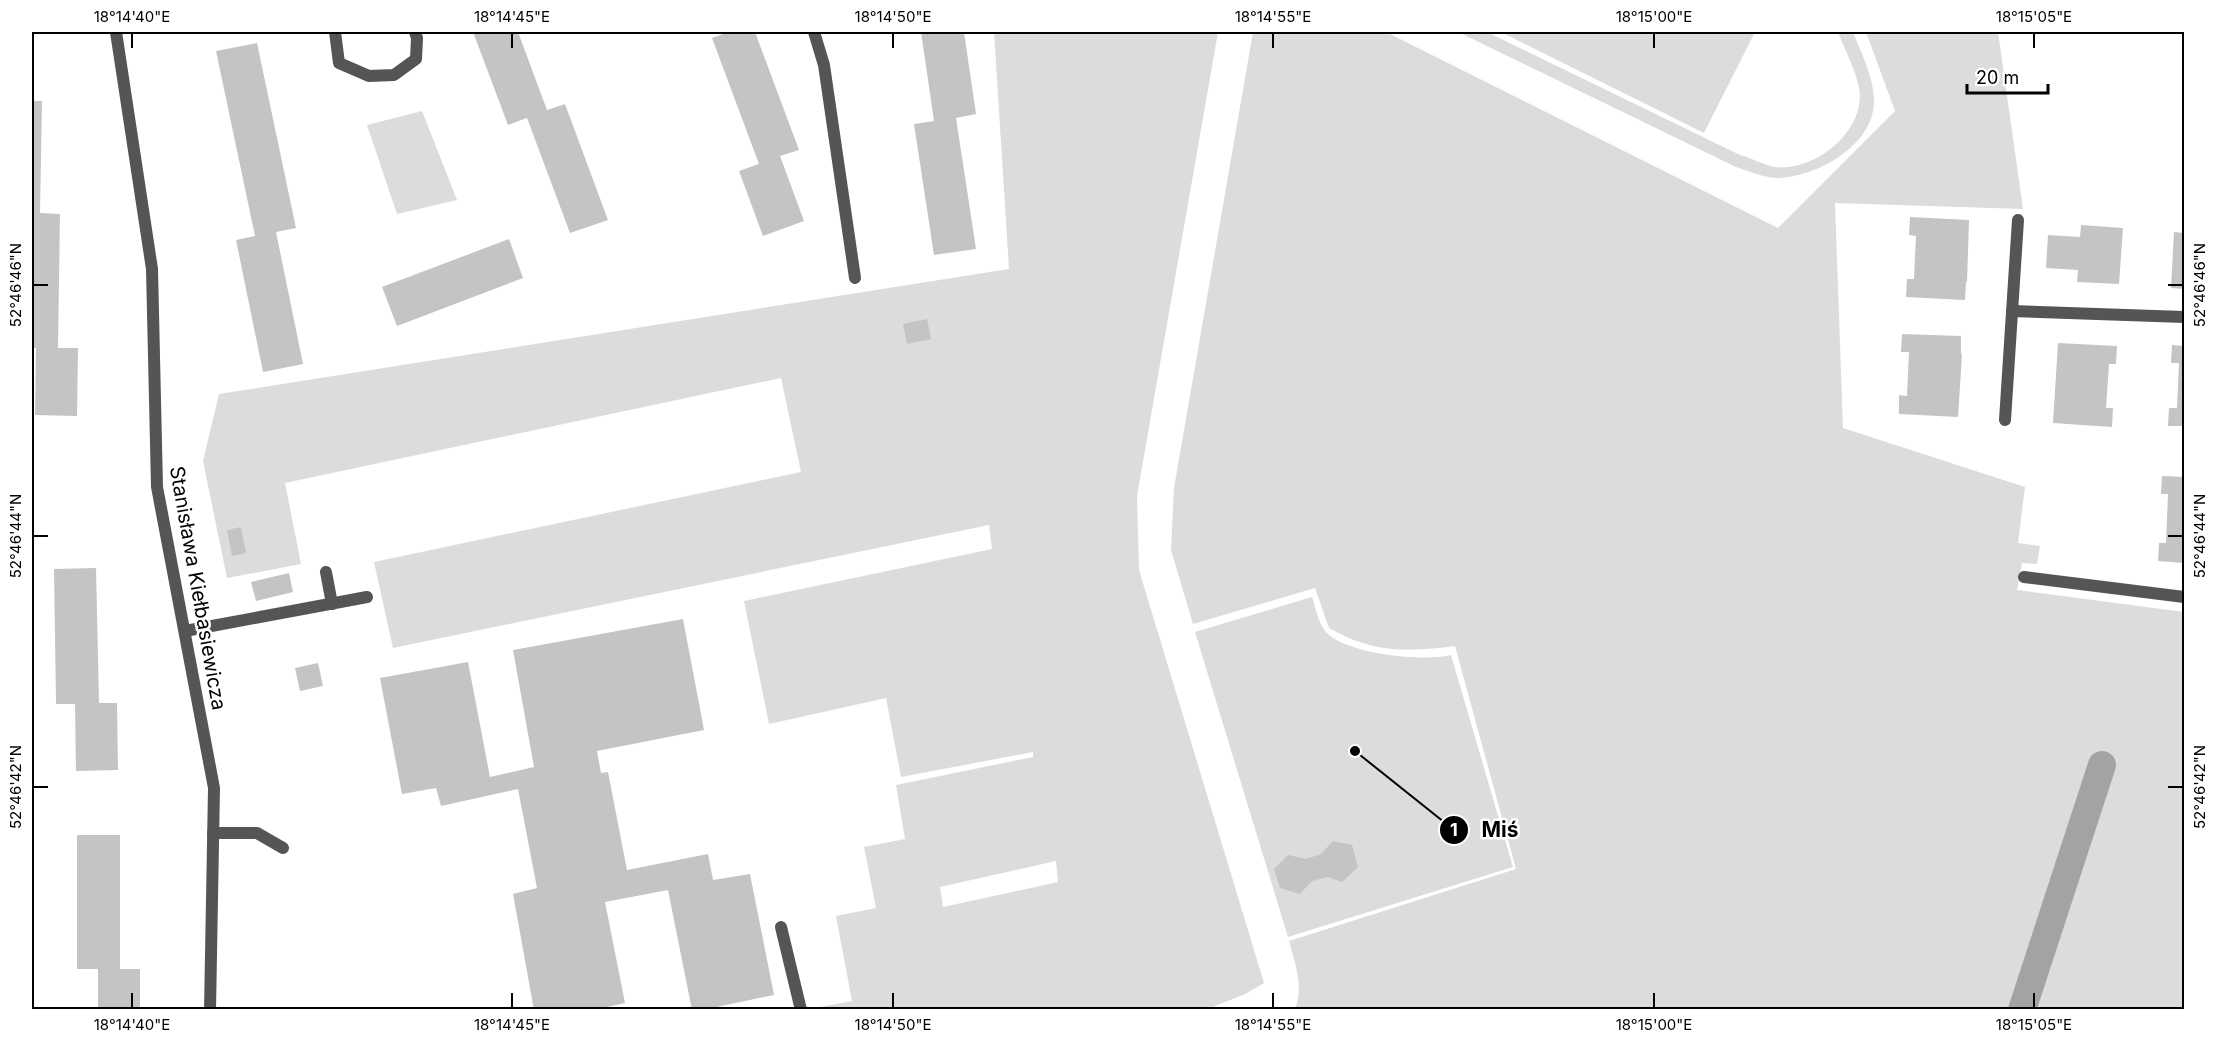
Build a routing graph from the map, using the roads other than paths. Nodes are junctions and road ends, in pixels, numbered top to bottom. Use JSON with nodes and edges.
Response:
{"nodes":[{"id":1,"x":116,"y":32,"type":"edge"},
{"id":2,"x":335,"y":32,"type":"edge"},
{"id":3,"x":416,"y":32,"type":"edge"},
{"id":4,"x":814,"y":32,"type":"edge"},
{"id":5,"x":2018,"y":220,"type":"dead end"},
{"id":6,"x":855,"y":278,"type":"dead end"},
{"id":7,"x":2012,"y":311,"type":"junction"},
{"id":8,"x":2184,"y":317,"type":"edge"},
{"id":9,"x":2005,"y":420,"type":"dead end"},
{"id":10,"x":326,"y":572,"type":"dead end"},
{"id":11,"x":2024,"y":577,"type":"dead end"},
{"id":12,"x":367,"y":597,"type":"dead end"},
{"id":13,"x":2184,"y":597,"type":"edge"},
{"id":14,"x":332,"y":604,"type":"junction"},
{"id":15,"x":184,"y":631,"type":"junction"},
{"id":16,"x":213,"y":833,"type":"junction"},
{"id":17,"x":284,"y":848,"type":"dead end"},
{"id":18,"x":781,"y":927,"type":"dead end"},
{"id":19,"x":210,"y":1010,"type":"edge"},
{"id":20,"x":801,"y":1010,"type":"edge"}],
"edges":[{"from":1,"to":15,"type":"street","name":"Stanisława Kiełbasiewicza"},
{"from":2,"to":3,"type":"street"},
{"from":4,"to":6,"type":"street"},
{"from":5,"to":7,"type":"street"},
{"from":7,"to":8,"type":"street"},
{"from":7,"to":9,"type":"street"},
{"from":10,"to":14,"type":"street"},
{"from":11,"to":13,"type":"street"},
{"from":12,"to":14,"type":"street"},
{"from":14,"to":15,"type":"street"},
{"from":15,"to":16,"type":"street","name":"Stanisława Kiełbasiewicza"},
{"from":16,"to":17,"type":"street"},
{"from":16,"to":19,"type":"street","name":"Stanisława Kiełbasiewicza"},
{"from":18,"to":20,"type":"street"}]}
